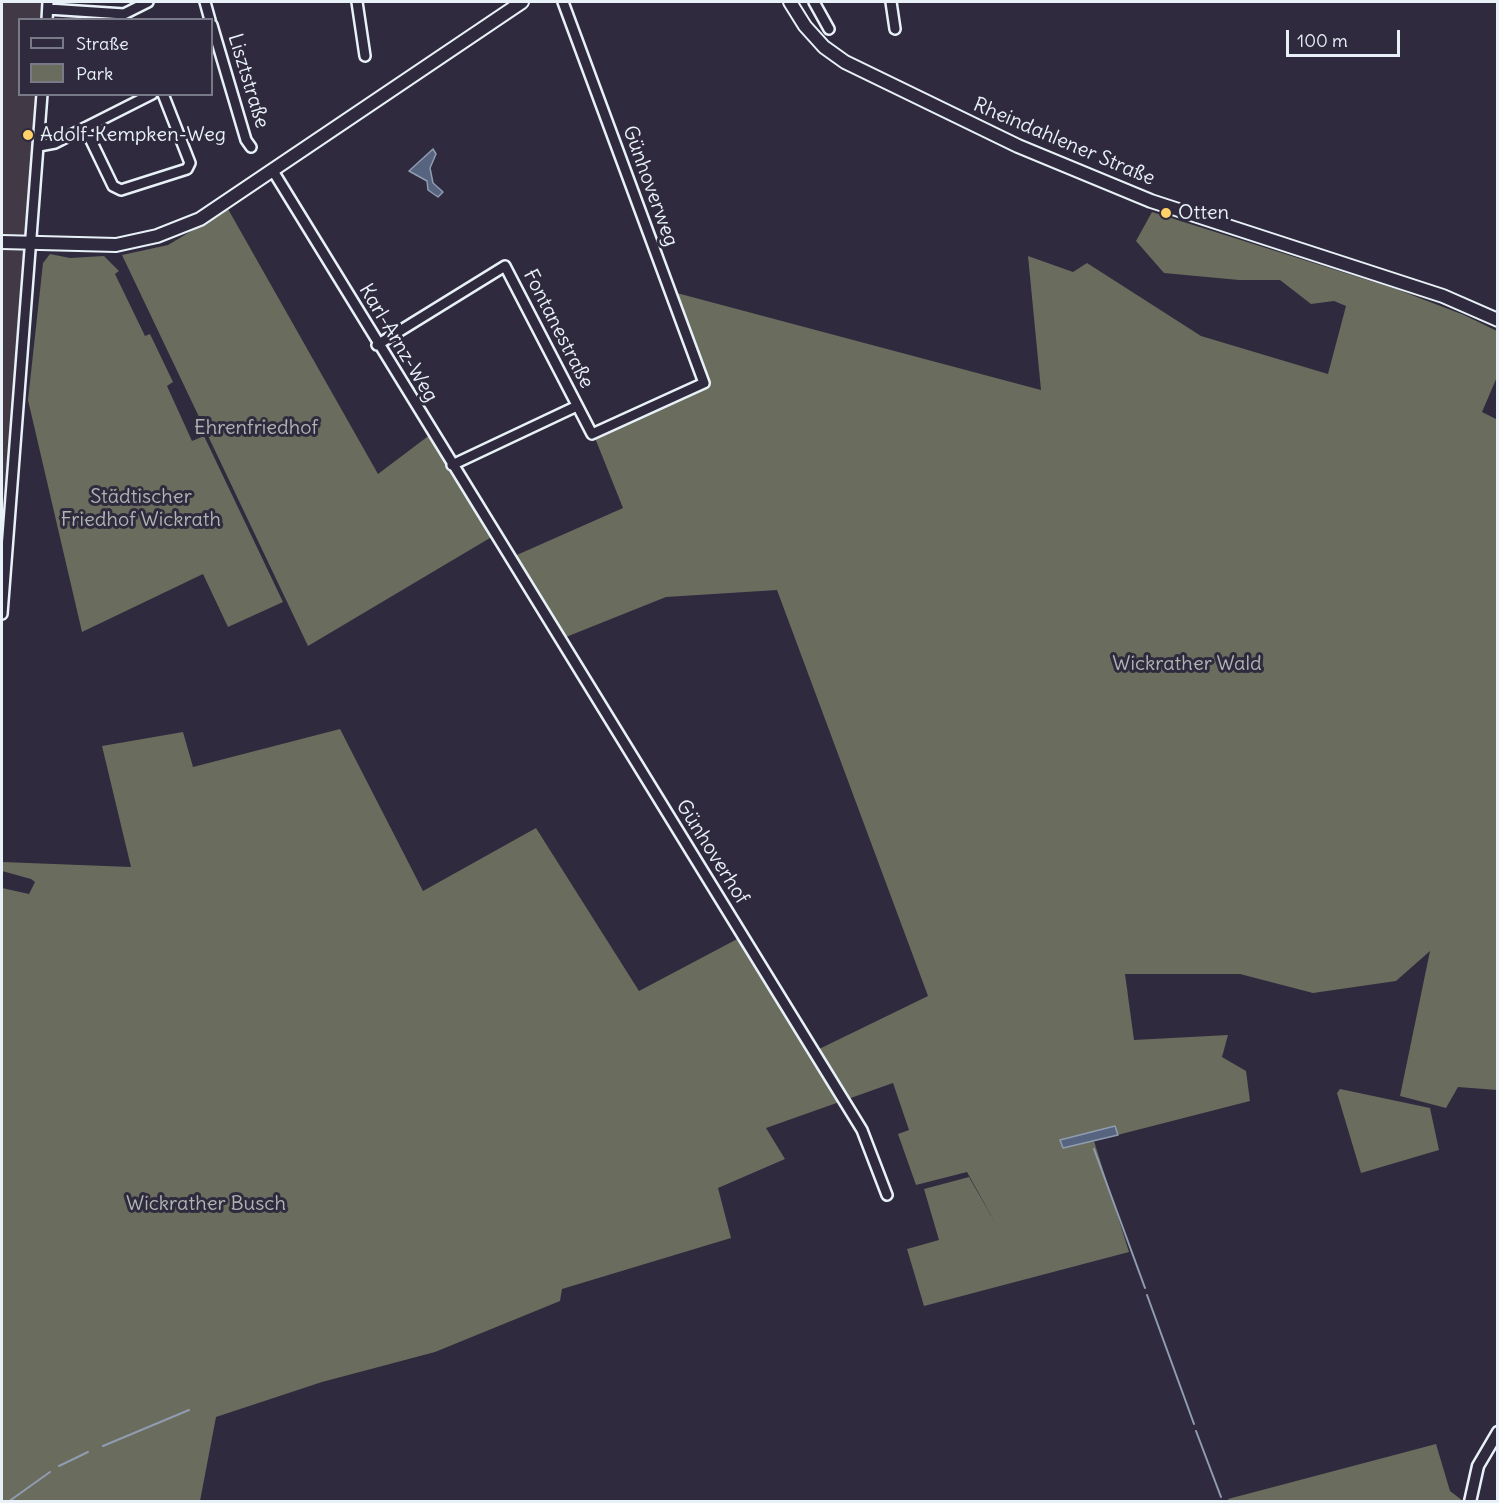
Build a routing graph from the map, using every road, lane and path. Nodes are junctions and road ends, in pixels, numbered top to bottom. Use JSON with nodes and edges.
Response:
{"nodes":[{"id":1,"x":148,"y":2,"type":"edge"},
{"id":2,"x":205,"y":2,"type":"edge"},
{"id":3,"x":357,"y":2,"type":"edge"},
{"id":4,"x":522,"y":2,"type":"edge"},
{"id":5,"x":563,"y":2,"type":"edge"},
{"id":6,"x":790,"y":2,"type":"edge"},
{"id":7,"x":814,"y":2,"type":"edge"},
{"id":8,"x":891,"y":2,"type":"edge"},
{"id":9,"x":48,"y":5,"type":"edge"},
{"id":10,"x":821,"y":14,"type":"junction"},
{"id":11,"x":209,"y":18,"type":"edge"},
{"id":12,"x":804,"y":24,"type":"junction"},
{"id":13,"x":213,"y":29,"type":"edge"},
{"id":14,"x":830,"y":29,"type":"dead end"},
{"id":15,"x":895,"y":29,"type":"dead end"},
{"id":16,"x":365,"y":56,"type":"dead end"},
{"id":17,"x":221,"y":60,"type":"junction"},
{"id":18,"x":213,"y":64,"type":"edge"},
{"id":19,"x":42,"y":96,"type":"edge"},
{"id":20,"x":148,"y":96,"type":"edge"},
{"id":21,"x":164,"y":96,"type":"edge"},
{"id":22,"x":85,"y":128,"type":"junction"},
{"id":23,"x":39,"y":146,"type":"junction"},
{"id":24,"x":251,"y":147,"type":"dead end"},
{"id":25,"x":273,"y":171,"type":"junction"},
{"id":26,"x":2,"y":242,"type":"edge"},
{"id":27,"x":31,"y":244,"type":"junction"},
{"id":28,"x":1497,"y":320,"type":"edge"},
{"id":29,"x":377,"y":345,"type":"junction"},
{"id":30,"x":704,"y":383,"type":"joint"},
{"id":31,"x":577,"y":406,"type":"junction"},
{"id":32,"x":452,"y":465,"type":"junction"},
{"id":33,"x":6,"y":521,"type":"edge"},
{"id":34,"x":495,"y":532,"type":"joint"},
{"id":35,"x":2,"y":614,"type":"edge"},
{"id":36,"x":887,"y":1195,"type":"dead end"},
{"id":37,"x":1497,"y":1431,"type":"edge"},
{"id":38,"x":1470,"y":1498,"type":"edge"}],
"edges":[{"from":1,"to":9,"type":"street"},
{"from":2,"to":11,"type":"street","name":"Lisztstraße"},
{"from":3,"to":16,"type":"street"},
{"from":4,"to":25,"type":"main road"},
{"from":5,"to":30,"type":"street","name":"Günhoverweg"},
{"from":6,"to":12,"type":"main road","name":"Rheindahlener Straße"},
{"from":7,"to":10,"type":"street"},
{"from":8,"to":15,"type":"street"},
{"from":10,"to":12,"type":"street"},
{"from":10,"to":14,"type":"street"},
{"from":12,"to":28,"type":"main road","name":"Rheindahlener Straße"},
{"from":13,"to":17,"type":"street","name":"Lisztstraße"},
{"from":17,"to":18,"type":"street"},
{"from":17,"to":24,"type":"street","name":"Lisztstraße"},
{"from":19,"to":23,"type":"street"},
{"from":20,"to":22,"type":"street"},
{"from":21,"to":22,"type":"street"},
{"from":22,"to":23,"type":"street"},
{"from":23,"to":27,"type":"street"},
{"from":25,"to":27,"type":"main road"},
{"from":25,"to":29,"type":"street","name":"Karl-Arnz-Weg"},
{"from":26,"to":27,"type":"main road"},
{"from":27,"to":33,"type":"street"},
{"from":29,"to":31,"type":"street","name":"Fontanestraße"},
{"from":29,"to":32,"type":"street","name":"Karl-Arnz-Weg"},
{"from":30,"to":31,"type":"street","name":"Fontanestraße"},
{"from":31,"to":32,"type":"street"},
{"from":32,"to":34,"type":"street","name":"Karl-Arnz-Weg"},
{"from":33,"to":35,"type":"street"},
{"from":34,"to":36,"type":"street","name":"Günhoverhof"},
{"from":37,"to":38,"type":"street"}]}
